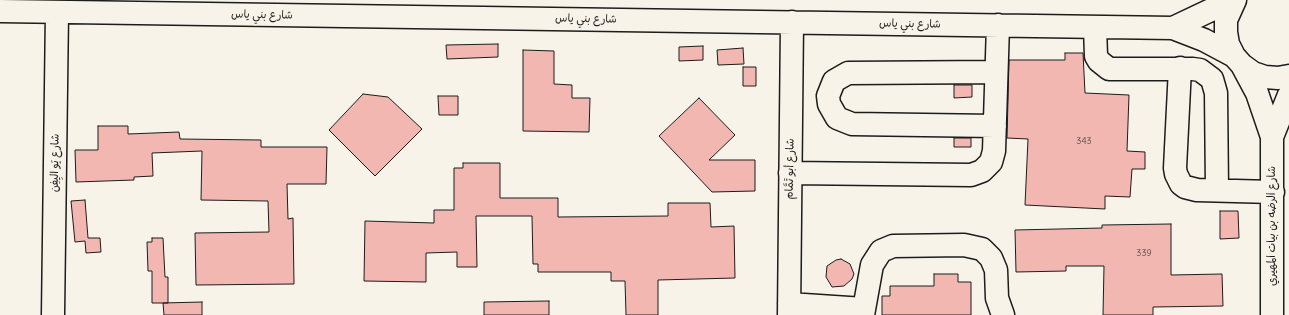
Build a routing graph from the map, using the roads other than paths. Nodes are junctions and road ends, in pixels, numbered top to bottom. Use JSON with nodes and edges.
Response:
{"nodes":[{"id":1,"x":1232,"y":0,"type":"edge"},
{"id":2,"x":1235,"y":0,"type":"edge"},
{"id":3,"x":309,"y":8,"type":"edge"},
{"id":4,"x":0,"y":11,"type":"edge"},
{"id":5,"x":57,"y":12,"type":"junction"},
{"id":6,"x":792,"y":22,"type":"junction"},
{"id":7,"x":998,"y":25,"type":"junction"},
{"id":8,"x":1095,"y":27,"type":"junction"},
{"id":9,"x":1173,"y":28,"type":"junction"},
{"id":10,"x":1238,"y":60,"type":"junction"},
{"id":11,"x":1180,"y":68,"type":"junction"},
{"id":12,"x":996,"y":72,"type":"junction"},
{"id":13,"x":1289,"y":76,"type":"edge"},
{"id":14,"x":1289,"y":95,"type":"edge"},
{"id":15,"x":995,"y":126,"type":"junction"},
{"id":16,"x":1272,"y":137,"type":"junction"},
{"id":17,"x":790,"y":173,"type":"junction"},
{"id":18,"x":1216,"y":190,"type":"junction"},
{"id":19,"x":1273,"y":192,"type":"junction"},
{"id":20,"x":789,"y":310,"type":"edge"},
{"id":21,"x":864,"y":312,"type":"edge"},
{"id":22,"x":53,"y":315,"type":"edge"},
{"id":23,"x":1003,"y":315,"type":"edge"},
{"id":24,"x":1272,"y":315,"type":"edge"}],
"edges":[{"from":1,"to":9,"type":"street","name":"شارع بني ياس"},
{"from":2,"to":10,"type":"street","name":"شارع الرضه بن بيات المهيري"},
{"from":3,"to":5,"type":"street","name":"شارع بني ياس"},
{"from":3,"to":6,"type":"street","name":"شارع بني ياس"},
{"from":4,"to":5,"type":"street","name":"شارع بني ياس"},
{"from":5,"to":22,"type":"street","name":"شارع يَو اليِفِن"},
{"from":6,"to":7,"type":"street","name":"شارع بني ياس"},
{"from":6,"to":17,"type":"street","name":"شارع أبو تَمَّام"},
{"from":7,"to":8,"type":"street","name":"شارع بني ياس"},
{"from":7,"to":12,"type":"street"},
{"from":8,"to":9,"type":"street","name":"شارع بني ياس"},
{"from":8,"to":11,"type":"street"},
{"from":9,"to":10,"type":"street","name":"شارع بني ياس"},
{"from":10,"to":13,"type":"street","name":"شارع بني ياس"},
{"from":10,"to":16,"type":"street","name":"شارع الرضه بن بيات المهيري"},
{"from":11,"to":18,"type":"street"},
{"from":11,"to":18,"type":"street"},
{"from":12,"to":15,"type":"street"},
{"from":12,"to":15,"type":"street"},
{"from":14,"to":16,"type":"street","name":"شارع الرضه بن بيات المهيري"},
{"from":15,"to":17,"type":"street"},
{"from":16,"to":19,"type":"street","name":"شارع الرضه بن بيات المهيري"},
{"from":17,"to":20,"type":"street","name":"شارع أبو تَمَّام"},
{"from":18,"to":19,"type":"street"},
{"from":19,"to":24,"type":"street","name":"شارع الرضه بن بيات المهيري"},
{"from":20,"to":21,"type":"street"},
{"from":21,"to":23,"type":"street"}]}
